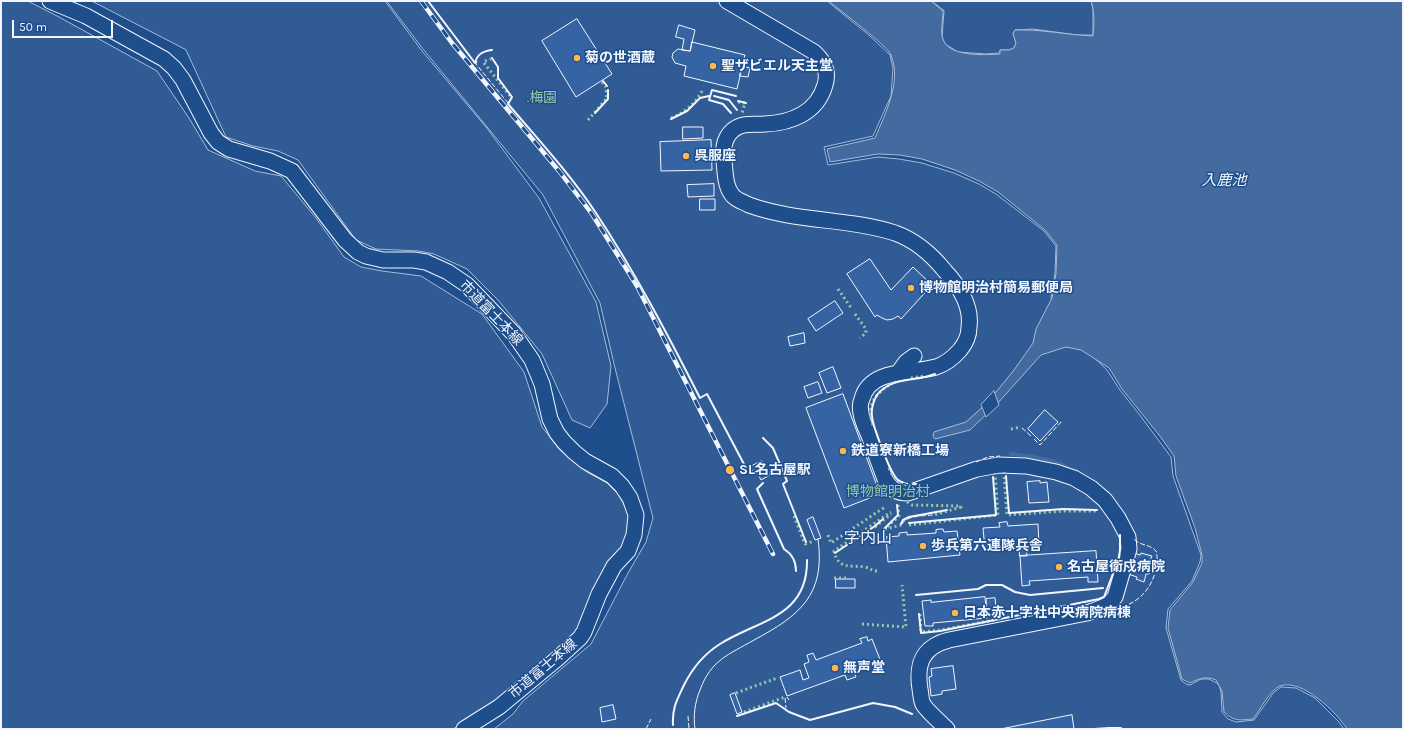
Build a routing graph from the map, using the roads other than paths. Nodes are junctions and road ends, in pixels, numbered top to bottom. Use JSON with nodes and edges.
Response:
{"nodes":[{"id":1,"x":50,"y":1,"type":"edge"},
{"id":2,"x":727,"y":1,"type":"edge"},
{"id":3,"x":914,"y":356,"type":"dead end"},
{"id":4,"x":898,"y":373,"type":"junction"},
{"id":5,"x":468,"y":726,"type":"edge"},
{"id":6,"x":947,"y":729,"type":"edge"}],
"edges":[{"from":1,"to":5,"type":"street","name":"市道富士本線"},
{"from":2,"to":4,"type":"street"},
{"from":3,"to":4,"type":"street"},
{"from":4,"to":6,"type":"street"}]}
